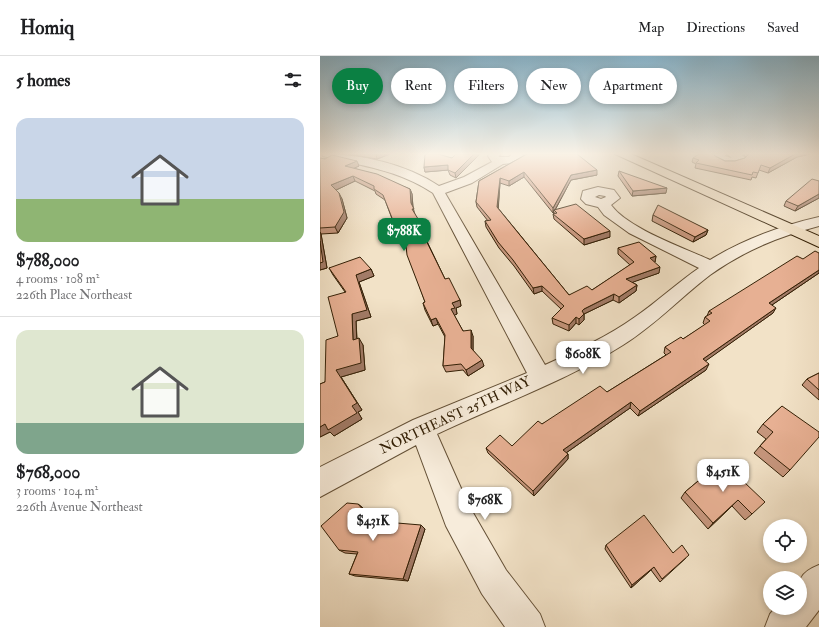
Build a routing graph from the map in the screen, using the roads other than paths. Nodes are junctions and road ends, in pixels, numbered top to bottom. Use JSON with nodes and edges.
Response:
{"nodes":[{"id":1,"x":421,"y":181,"type":"edge"},
{"id":2,"x":466,"y":181,"type":"edge"},
{"id":3,"x":681,"y":181,"type":"edge"},
{"id":4,"x":438,"y":192,"type":"junction"},
{"id":5,"x":602,"y":203,"type":"dead end"},
{"id":6,"x":819,"y":221,"type":"edge"},
{"id":7,"x":789,"y":228,"type":"junction"},
{"id":8,"x":819,"y":242,"type":"edge"},
{"id":9,"x":711,"y":267,"type":"junction"},
{"id":10,"x":540,"y":376,"type":"junction"},
{"id":11,"x":422,"y":428,"type":"junction"},
{"id":12,"x":320,"y":483,"type":"edge"},
{"id":13,"x":819,"y":582,"type":"edge"},
{"id":14,"x":807,"y":597,"type":"edge"},
{"id":15,"x":793,"y":615,"type":"edge"},
{"id":16,"x":527,"y":627,"type":"edge"},
{"id":17,"x":783,"y":627,"type":"edge"}],
"edges":[{"from":1,"to":4,"type":"street"},
{"from":2,"to":4,"type":"street"},
{"from":3,"to":7,"type":"main road"},
{"from":4,"to":10,"type":"street"},
{"from":5,"to":9,"type":"street"},
{"from":6,"to":7,"type":"street","name":"NORTHEAST 25TH WAY"},
{"from":7,"to":8,"type":"main road"},
{"from":7,"to":9,"type":"street","name":"NORTHEAST 25TH WAY"},
{"from":9,"to":10,"type":"street","name":"NORTHEAST 25TH WAY"},
{"from":10,"to":11,"type":"street","name":"NORTHEAST 25TH WAY"},
{"from":11,"to":12,"type":"street","name":"NORTHEAST 25TH WAY"},
{"from":11,"to":16,"type":"street"},
{"from":13,"to":14,"type":"street"},
{"from":15,"to":17,"type":"street"}]}
